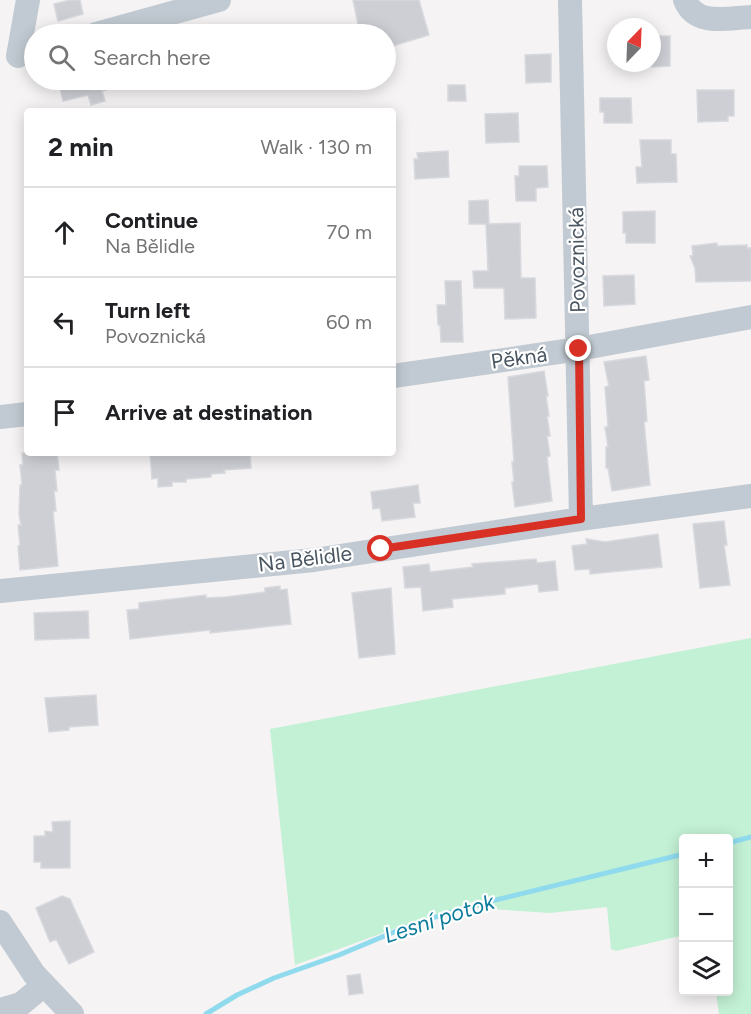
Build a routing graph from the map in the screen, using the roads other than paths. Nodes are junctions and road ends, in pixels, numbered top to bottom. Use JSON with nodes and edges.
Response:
{"nodes":[{"id":1,"x":28,"y":0,"type":"edge"},
{"id":2,"x":219,"y":0,"type":"edge"},
{"id":3,"x":570,"y":0,"type":"edge"},
{"id":4,"x":685,"y":0,"type":"edge"},
{"id":5,"x":751,"y":17,"type":"edge"},
{"id":6,"x":132,"y":24,"type":"edge"},
{"id":7,"x":17,"y":56,"type":"edge"},
{"id":8,"x":751,"y":317,"type":"edge"},
{"id":9,"x":579,"y":349,"type":"junction"},
{"id":10,"x":396,"y":376,"type":"edge"},
{"id":11,"x":24,"y":414,"type":"edge"},
{"id":12,"x":0,"y":417,"type":"edge"},
{"id":13,"x":751,"y":496,"type":"edge"},
{"id":14,"x":581,"y":519,"type":"junction"},
{"id":15,"x":0,"y":591,"type":"edge"},
{"id":16,"x":0,"y":922,"type":"edge"},
{"id":17,"x":44,"y":985,"type":"junction"},
{"id":18,"x":0,"y":1010,"type":"edge"},
{"id":19,"x":72,"y":1014,"type":"edge"}],
"edges":[{"from":1,"to":7,"type":"street"},
{"from":2,"to":6,"type":"street"},
{"from":3,"to":9,"type":"street","name":"Povoznická"},
{"from":4,"to":5,"type":"street"},
{"from":8,"to":9,"type":"street","name":"Pěkná"},
{"from":9,"to":10,"type":"street","name":"Pěkná"},
{"from":9,"to":14,"type":"street","name":"Povoznická"},
{"from":11,"to":12,"type":"street"},
{"from":13,"to":14,"type":"street","name":"Na Bělidle"},
{"from":14,"to":15,"type":"street","name":"Na Bělidle"},
{"from":16,"to":17,"type":"street"},
{"from":17,"to":18,"type":"street"},
{"from":17,"to":19,"type":"street"}]}
